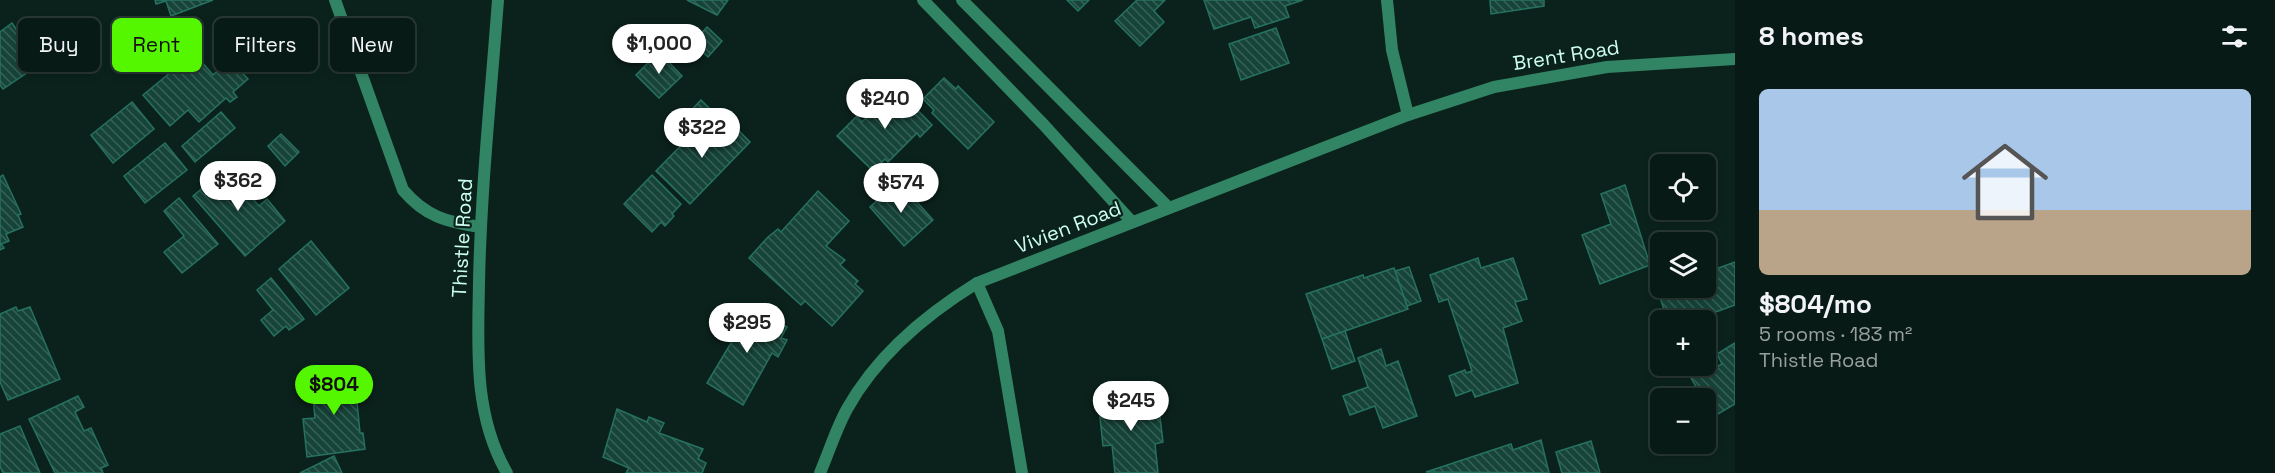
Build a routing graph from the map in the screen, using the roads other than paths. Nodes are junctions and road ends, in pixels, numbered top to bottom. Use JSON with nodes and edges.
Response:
{"nodes":[{"id":1,"x":335,"y":0,"type":"edge"},
{"id":2,"x":498,"y":0,"type":"edge"},
{"id":3,"x":923,"y":0,"type":"edge"},
{"id":4,"x":962,"y":0,"type":"edge"},
{"id":5,"x":1387,"y":0,"type":"edge"},
{"id":6,"x":1735,"y":59,"type":"edge"},
{"id":7,"x":1408,"y":115,"type":"junction"},
{"id":8,"x":1169,"y":208,"type":"junction"},
{"id":9,"x":1132,"y":222,"type":"junction"},
{"id":10,"x":480,"y":227,"type":"junction"},
{"id":11,"x":977,"y":283,"type":"junction"},
{"id":12,"x":507,"y":473,"type":"edge"},
{"id":13,"x":820,"y":473,"type":"edge"},
{"id":14,"x":1022,"y":473,"type":"edge"}],
"edges":[{"from":1,"to":10,"type":"street"},
{"from":2,"to":10,"type":"street","name":"Thistle Road"},
{"from":3,"to":9,"type":"street"},
{"from":4,"to":8,"type":"street"},
{"from":5,"to":7,"type":"street"},
{"from":6,"to":7,"type":"street","name":"Brent Road"},
{"from":7,"to":8,"type":"street","name":"Vivien Road"},
{"from":8,"to":9,"type":"street","name":"Vivien Road"},
{"from":9,"to":11,"type":"street","name":"Vivien Road"},
{"from":10,"to":12,"type":"street","name":"Thistle Road"},
{"from":11,"to":13,"type":"street","name":"Vivien Road"},
{"from":11,"to":14,"type":"street"}]}
